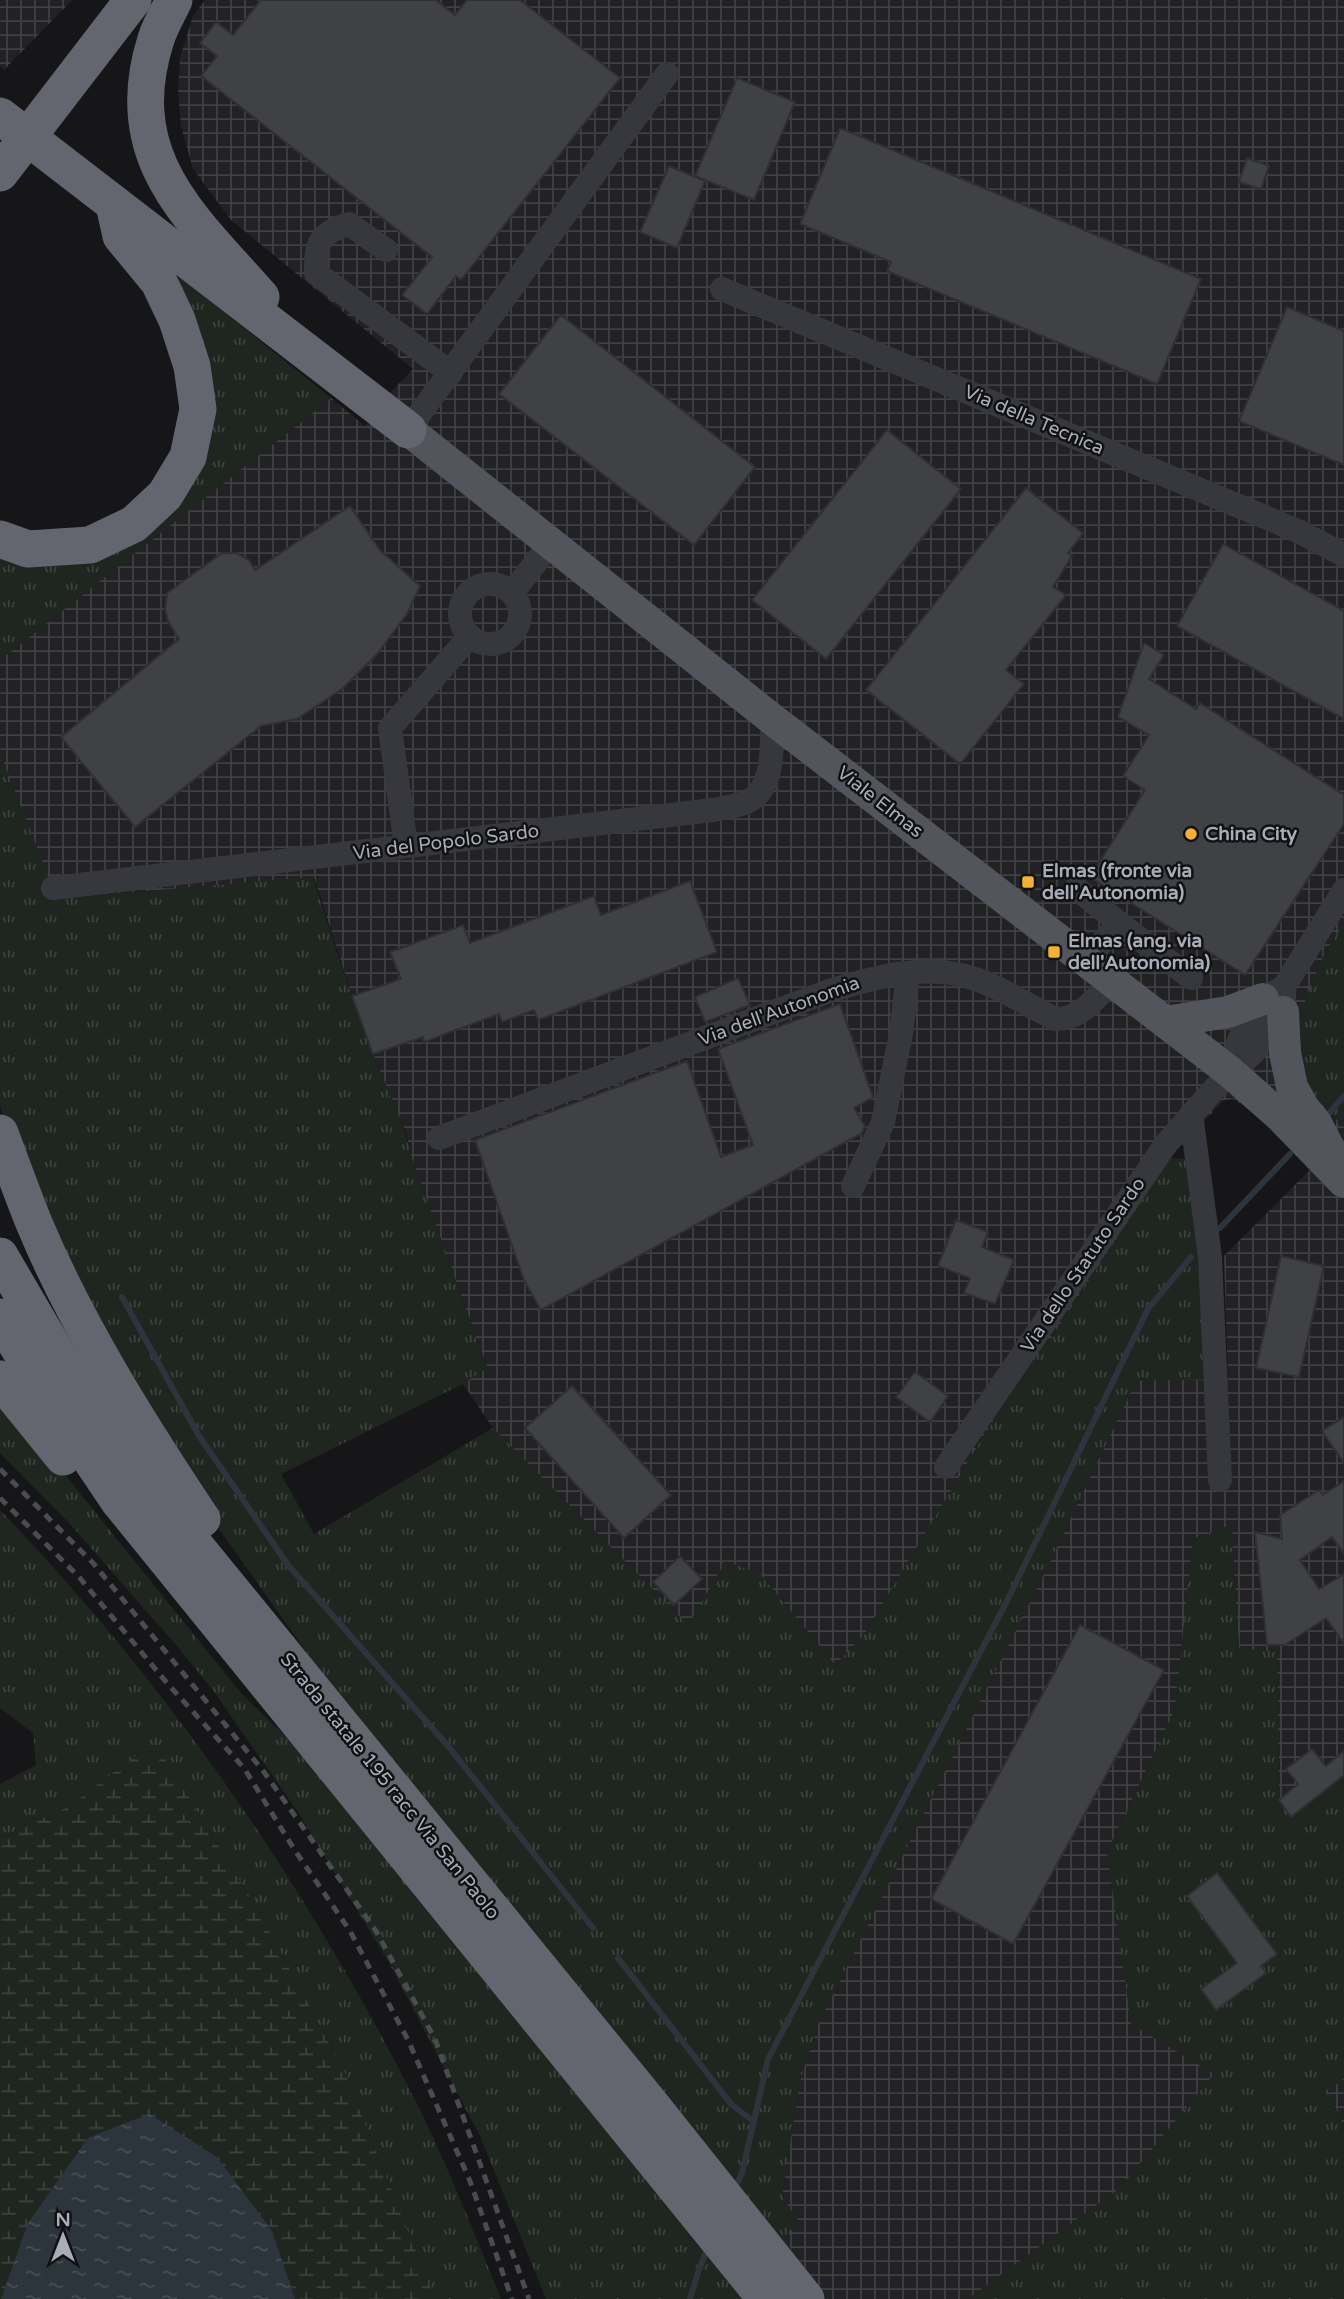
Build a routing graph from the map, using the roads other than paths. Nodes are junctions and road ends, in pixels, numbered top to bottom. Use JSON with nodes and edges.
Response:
{"nodes":[{"id":1,"x":103,"y":0,"type":"edge"},
{"id":2,"x":133,"y":0,"type":"edge"},
{"id":3,"x":174,"y":0,"type":"edge"},
{"id":4,"x":667,"y":74,"type":"dead end"},
{"id":5,"x":0,"y":116,"type":"edge"},
{"id":6,"x":2,"y":157,"type":"edge"},
{"id":7,"x":0,"y":203,"type":"edge"},
{"id":8,"x":114,"y":205,"type":"junction"},
{"id":9,"x":386,"y":250,"type":"dead end"},
{"id":10,"x":722,"y":289,"type":"dead end"},
{"id":11,"x":315,"y":358,"type":"junction"},
{"id":12,"x":451,"y":373,"type":"junction"},
{"id":13,"x":408,"y":429,"type":"junction"},
{"id":14,"x":0,"y":539,"type":"edge"},
{"id":15,"x":551,"y":543,"type":"junction"},
{"id":16,"x":1344,"y":555,"type":"edge"},
{"id":17,"x":512,"y":593,"type":"junction"},
{"id":18,"x":470,"y":636,"type":"junction"},
{"id":19,"x":772,"y":719,"type":"junction"},
{"id":20,"x":406,"y":846,"type":"junction"},
{"id":21,"x":53,"y":888,"type":"dead end"},
{"id":22,"x":1076,"y":888,"type":"dead end"},
{"id":23,"x":1344,"y":890,"type":"edge"},
{"id":24,"x":1119,"y":923,"type":"junction"},
{"id":25,"x":1086,"y":961,"type":"junction"},
{"id":26,"x":908,"y":973,"type":"junction"},
{"id":27,"x":1191,"y":978,"type":"dead end"},
{"id":28,"x":1112,"y":981,"type":"junction"},
{"id":29,"x":1277,"y":999,"type":"junction"},
{"id":30,"x":1165,"y":1022,"type":"junction"},
{"id":31,"x":1230,"y":1072,"type":"junction"},
{"id":32,"x":1191,"y":1114,"type":"junction"},
{"id":33,"x":0,"y":1133,"type":"edge"},
{"id":34,"x":439,"y":1138,"type":"dead end"},
{"id":35,"x":1344,"y":1180,"type":"edge"},
{"id":36,"x":853,"y":1186,"type":"dead end"},
{"id":37,"x":0,"y":1256,"type":"edge"},
{"id":38,"x":0,"y":1317,"type":"edge"},
{"id":39,"x":0,"y":1379,"type":"edge"},
{"id":40,"x":946,"y":1467,"type":"dead end"},
{"id":41,"x":1220,"y":1480,"type":"dead end"},
{"id":42,"x":118,"y":1500,"type":"junction"},
{"id":43,"x":248,"y":1612,"type":"junction"},
{"id":44,"x":390,"y":1811,"type":"junction"},
{"id":45,"x":766,"y":2299,"type":"edge"},
{"id":46,"x":806,"y":2299,"type":"edge"}],
"edges":[{"from":1,"to":6,"type":"highway"},
{"from":2,"to":6,"type":"highway"},
{"from":3,"to":11,"type":"highway"},
{"from":4,"to":12,"type":"street"},
{"from":5,"to":8,"type":"highway"},
{"from":6,"to":7,"type":"highway"},
{"from":8,"to":11,"type":"highway"},
{"from":8,"to":14,"type":"highway"},
{"from":9,"to":12,"type":"street"},
{"from":10,"to":16,"type":"street","name":"Via della Tecnica"},
{"from":11,"to":13,"type":"highway"},
{"from":12,"to":13,"type":"street"},
{"from":13,"to":15,"type":"main road","name":"Viale Elmas"},
{"from":15,"to":17,"type":"street"},
{"from":15,"to":19,"type":"main road","name":"Viale Elmas"},
{"from":17,"to":18,"type":"street"},
{"from":17,"to":18,"type":"street"},
{"from":18,"to":20,"type":"street"},
{"from":19,"to":20,"type":"street","name":"Via del Popolo Sardo"},
{"from":19,"to":25,"type":"main road","name":"Viale Elmas"},
{"from":20,"to":21,"type":"street","name":"Via del Popolo Sardo"},
{"from":22,"to":24,"type":"street"},
{"from":23,"to":29,"type":"street","name":"Via dello Statuto Sardo"},
{"from":24,"to":25,"type":"street"},
{"from":24,"to":27,"type":"street"},
{"from":25,"to":28,"type":"main road","name":"Viale Elmas"},
{"from":26,"to":28,"type":"street","name":"Via dell'Autonomia"},
{"from":26,"to":34,"type":"street","name":"Via dell'Autonomia"},
{"from":26,"to":36,"type":"street"},
{"from":28,"to":30,"type":"main road","name":"Viale Elmas"},
{"from":29,"to":30,"type":"main road"},
{"from":29,"to":31,"type":"street","name":"Via dello Statuto Sardo"},
{"from":29,"to":35,"type":"main road"},
{"from":30,"to":31,"type":"main road","name":"Viale Elmas"},
{"from":31,"to":32,"type":"street","name":"Via dello Statuto Sardo"},
{"from":31,"to":35,"type":"main road","name":"Viale Elmas"},
{"from":32,"to":40,"type":"street","name":"Via dello Statuto Sardo"},
{"from":32,"to":41,"type":"street"},
{"from":33,"to":43,"type":"highway"},
{"from":37,"to":43,"type":"highway","name":"Strada statale 195 racc Via San Paolo"},
{"from":38,"to":42,"type":"highway","name":"Strada statale 195 racc Via San Paolo"},
{"from":39,"to":42,"type":"highway"},
{"from":42,"to":44,"type":"highway","name":"Strada statale 195 racc Via San Paolo"},
{"from":43,"to":44,"type":"highway","name":"Strada statale 195 racc Via San Paolo"},
{"from":44,"to":45,"type":"highway","name":"Strada statale 195 racc Via San Paolo"},
{"from":44,"to":46,"type":"highway","name":"Strada statale 195 racc Via San Paolo"}]}
